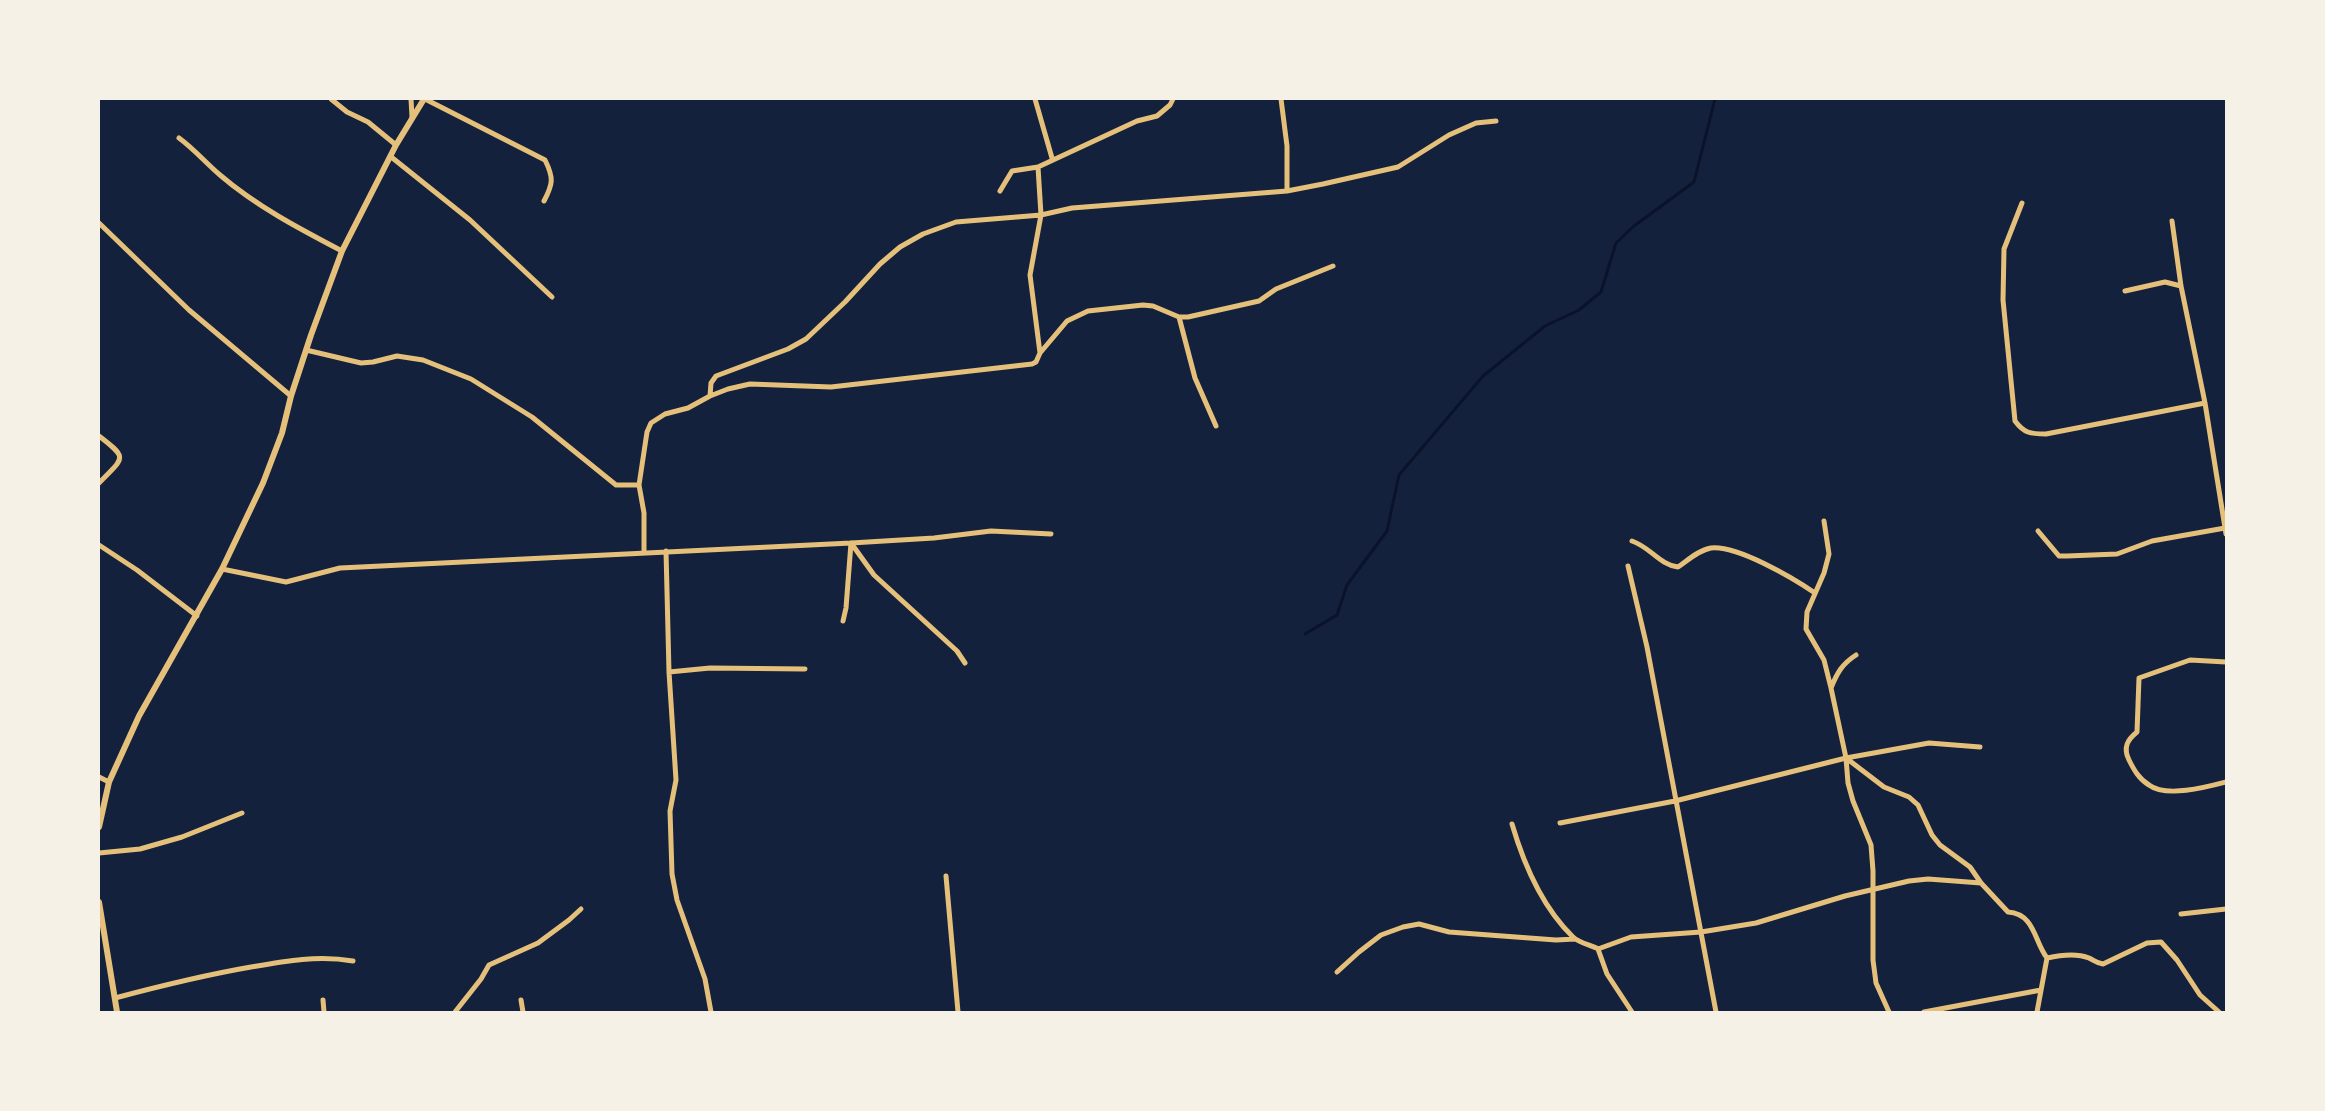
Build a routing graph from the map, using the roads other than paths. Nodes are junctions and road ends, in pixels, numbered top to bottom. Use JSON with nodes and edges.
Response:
{"nodes":[{"id":1,"x":331,"y":99,"type":"edge"},
{"id":2,"x":411,"y":99,"type":"edge"},
{"id":3,"x":425,"y":99,"type":"edge"},
{"id":4,"x":1035,"y":99,"type":"edge"},
{"id":5,"x":1173,"y":99,"type":"edge"},
{"id":6,"x":1281,"y":99,"type":"edge"},
{"id":7,"x":412,"y":117,"type":"junction"},
{"id":8,"x":1496,"y":121,"type":"dead end"},
{"id":9,"x":179,"y":138,"type":"dead end"},
{"id":10,"x":396,"y":145,"type":"junction"},
{"id":11,"x":390,"y":156,"type":"junction"},
{"id":12,"x":1052,"y":158,"type":"junction"},
{"id":13,"x":1038,"y":167,"type":"junction"},
{"id":14,"x":1000,"y":191,"type":"dead end"},
{"id":15,"x":1287,"y":191,"type":"junction"},
{"id":16,"x":544,"y":201,"type":"dead end"},
{"id":17,"x":2022,"y":203,"type":"dead end"},
{"id":18,"x":1041,"y":215,"type":"junction"},
{"id":19,"x":2172,"y":221,"type":"dead end"},
{"id":20,"x":99,"y":223,"type":"edge"},
{"id":21,"x":342,"y":251,"type":"junction"},
{"id":22,"x":1333,"y":266,"type":"dead end"},
{"id":23,"x":2181,"y":286,"type":"junction"},
{"id":24,"x":2125,"y":291,"type":"dead end"},
{"id":25,"x":552,"y":297,"type":"dead end"},
{"id":26,"x":1179,"y":317,"type":"junction"},
{"id":27,"x":306,"y":350,"type":"junction"},
{"id":28,"x":1040,"y":353,"type":"junction"},
{"id":29,"x":291,"y":396,"type":"junction"},
{"id":30,"x":710,"y":396,"type":"junction"},
{"id":31,"x":2205,"y":403,"type":"junction"},
{"id":32,"x":1216,"y":426,"type":"dead end"},
{"id":33,"x":99,"y":436,"type":"edge"},
{"id":34,"x":99,"y":483,"type":"edge"},
{"id":35,"x":639,"y":485,"type":"junction"},
{"id":36,"x":1824,"y":521,"type":"dead end"},
{"id":37,"x":2038,"y":531,"type":"dead end"},
{"id":38,"x":2225,"y":531,"type":"edge"},
{"id":39,"x":1051,"y":534,"type":"dead end"},
{"id":40,"x":1632,"y":541,"type":"dead end"},
{"id":41,"x":851,"y":543,"type":"junction"},
{"id":42,"x":99,"y":545,"type":"edge"},
{"id":43,"x":644,"y":551,"type":"junction"},
{"id":44,"x":666,"y":551,"type":"junction"},
{"id":45,"x":1628,"y":566,"type":"dead end"},
{"id":46,"x":222,"y":569,"type":"junction"},
{"id":47,"x":1815,"y":593,"type":"junction"},
{"id":48,"x":197,"y":616,"type":"junction"},
{"id":49,"x":843,"y":621,"type":"dead end"},
{"id":50,"x":1856,"y":655,"type":"dead end"},
{"id":51,"x":2226,"y":662,"type":"edge"},
{"id":52,"x":965,"y":663,"type":"dead end"},
{"id":53,"x":805,"y":669,"type":"dead end"},
{"id":54,"x":669,"y":672,"type":"junction"},
{"id":55,"x":1831,"y":688,"type":"junction"},
{"id":56,"x":1980,"y":747,"type":"dead end"},
{"id":57,"x":1846,"y":758,"type":"junction"},
{"id":58,"x":99,"y":777,"type":"edge"},
{"id":59,"x":110,"y":782,"type":"junction"},
{"id":60,"x":2226,"y":782,"type":"edge"},
{"id":61,"x":1675,"y":801,"type":"junction"},
{"id":62,"x":242,"y":813,"type":"dead end"},
{"id":63,"x":1560,"y":823,"type":"dead end"},
{"id":64,"x":1512,"y":824,"type":"dead end"},
{"id":65,"x":99,"y":827,"type":"edge"},
{"id":66,"x":99,"y":853,"type":"edge"},
{"id":67,"x":946,"y":876,"type":"dead end"},
{"id":68,"x":1981,"y":883,"type":"junction"},
{"id":69,"x":1872,"y":889,"type":"junction"},
{"id":70,"x":99,"y":902,"type":"edge"},
{"id":71,"x":581,"y":909,"type":"dead end"},
{"id":72,"x":2226,"y":909,"type":"edge"},
{"id":73,"x":2181,"y":914,"type":"dead end"},
{"id":74,"x":1701,"y":932,"type":"junction"},
{"id":75,"x":1575,"y":939,"type":"junction"},
{"id":76,"x":1598,"y":949,"type":"junction"},
{"id":77,"x":2048,"y":958,"type":"junction"},
{"id":78,"x":352,"y":961,"type":"dead end"},
{"id":79,"x":1337,"y":972,"type":"dead end"},
{"id":80,"x":2041,"y":990,"type":"junction"},
{"id":81,"x":115,"y":998,"type":"junction"},
{"id":82,"x":323,"y":1000,"type":"dead end"},
{"id":83,"x":521,"y":1000,"type":"dead end"},
{"id":84,"x":117,"y":1012,"type":"edge"},
{"id":85,"x":324,"y":1012,"type":"edge"},
{"id":86,"x":456,"y":1012,"type":"edge"},
{"id":87,"x":523,"y":1012,"type":"edge"},
{"id":88,"x":711,"y":1012,"type":"edge"},
{"id":89,"x":958,"y":1012,"type":"edge"},
{"id":90,"x":1632,"y":1012,"type":"edge"},
{"id":91,"x":1716,"y":1012,"type":"edge"},
{"id":92,"x":1889,"y":1012,"type":"edge"},
{"id":93,"x":1924,"y":1012,"type":"edge"},
{"id":94,"x":2037,"y":1012,"type":"edge"},
{"id":95,"x":2219,"y":1012,"type":"edge"}],
"edges":[{"from":1,"to":10,"type":"street"},
{"from":2,"to":7,"type":"street"},
{"from":3,"to":7,"type":"street"},
{"from":3,"to":16,"type":"street"},
{"from":4,"to":12,"type":"street"},
{"from":5,"to":12,"type":"street"},
{"from":6,"to":15,"type":"street"},
{"from":7,"to":10,"type":"street"},
{"from":8,"to":15,"type":"street"},
{"from":9,"to":21,"type":"street"},
{"from":10,"to":11,"type":"street"},
{"from":11,"to":21,"type":"street"},
{"from":11,"to":25,"type":"street"},
{"from":12,"to":13,"type":"street"},
{"from":13,"to":14,"type":"street"},
{"from":13,"to":18,"type":"street"},
{"from":15,"to":18,"type":"street"},
{"from":17,"to":31,"type":"street"},
{"from":18,"to":28,"type":"street"},
{"from":18,"to":30,"type":"street"},
{"from":19,"to":23,"type":"street"},
{"from":20,"to":29,"type":"street"},
{"from":21,"to":27,"type":"street"},
{"from":22,"to":26,"type":"street"},
{"from":23,"to":24,"type":"street"},
{"from":23,"to":31,"type":"street"},
{"from":26,"to":28,"type":"street"},
{"from":26,"to":32,"type":"street"},
{"from":27,"to":29,"type":"street"},
{"from":27,"to":35,"type":"street"},
{"from":28,"to":30,"type":"street"},
{"from":29,"to":46,"type":"street"},
{"from":30,"to":35,"type":"street"},
{"from":31,"to":38,"type":"street"},
{"from":33,"to":34,"type":"street"},
{"from":35,"to":43,"type":"street"},
{"from":36,"to":47,"type":"street"},
{"from":37,"to":38,"type":"street"},
{"from":39,"to":41,"type":"street"},
{"from":40,"to":47,"type":"street"},
{"from":41,"to":44,"type":"street"},
{"from":41,"to":49,"type":"street"},
{"from":41,"to":52,"type":"street"},
{"from":42,"to":48,"type":"street"},
{"from":43,"to":44,"type":"street"},
{"from":43,"to":46,"type":"street"},
{"from":44,"to":54,"type":"street"},
{"from":45,"to":61,"type":"street"},
{"from":46,"to":48,"type":"street"},
{"from":47,"to":55,"type":"street"},
{"from":48,"to":59,"type":"street"},
{"from":50,"to":55,"type":"street"},
{"from":51,"to":60,"type":"street"},
{"from":53,"to":54,"type":"street"},
{"from":54,"to":88,"type":"street"},
{"from":55,"to":57,"type":"street"},
{"from":56,"to":57,"type":"street"},
{"from":57,"to":61,"type":"street"},
{"from":57,"to":68,"type":"street"},
{"from":57,"to":69,"type":"street"},
{"from":58,"to":59,"type":"street"},
{"from":59,"to":65,"type":"street"},
{"from":61,"to":63,"type":"street"},
{"from":61,"to":74,"type":"street"},
{"from":62,"to":66,"type":"street"},
{"from":64,"to":75,"type":"street"},
{"from":67,"to":89,"type":"street"},
{"from":68,"to":69,"type":"street"},
{"from":68,"to":77,"type":"street"},
{"from":69,"to":74,"type":"street"},
{"from":69,"to":92,"type":"street"},
{"from":70,"to":81,"type":"street"},
{"from":71,"to":86,"type":"street"},
{"from":72,"to":73,"type":"street"},
{"from":74,"to":76,"type":"street"},
{"from":74,"to":91,"type":"street"},
{"from":75,"to":76,"type":"street"},
{"from":75,"to":79,"type":"street"},
{"from":76,"to":90,"type":"street"},
{"from":77,"to":80,"type":"street"},
{"from":77,"to":95,"type":"street"},
{"from":78,"to":81,"type":"street"},
{"from":80,"to":93,"type":"street"},
{"from":80,"to":94,"type":"street"},
{"from":81,"to":84,"type":"street"},
{"from":82,"to":85,"type":"street"},
{"from":83,"to":87,"type":"street"}]}
